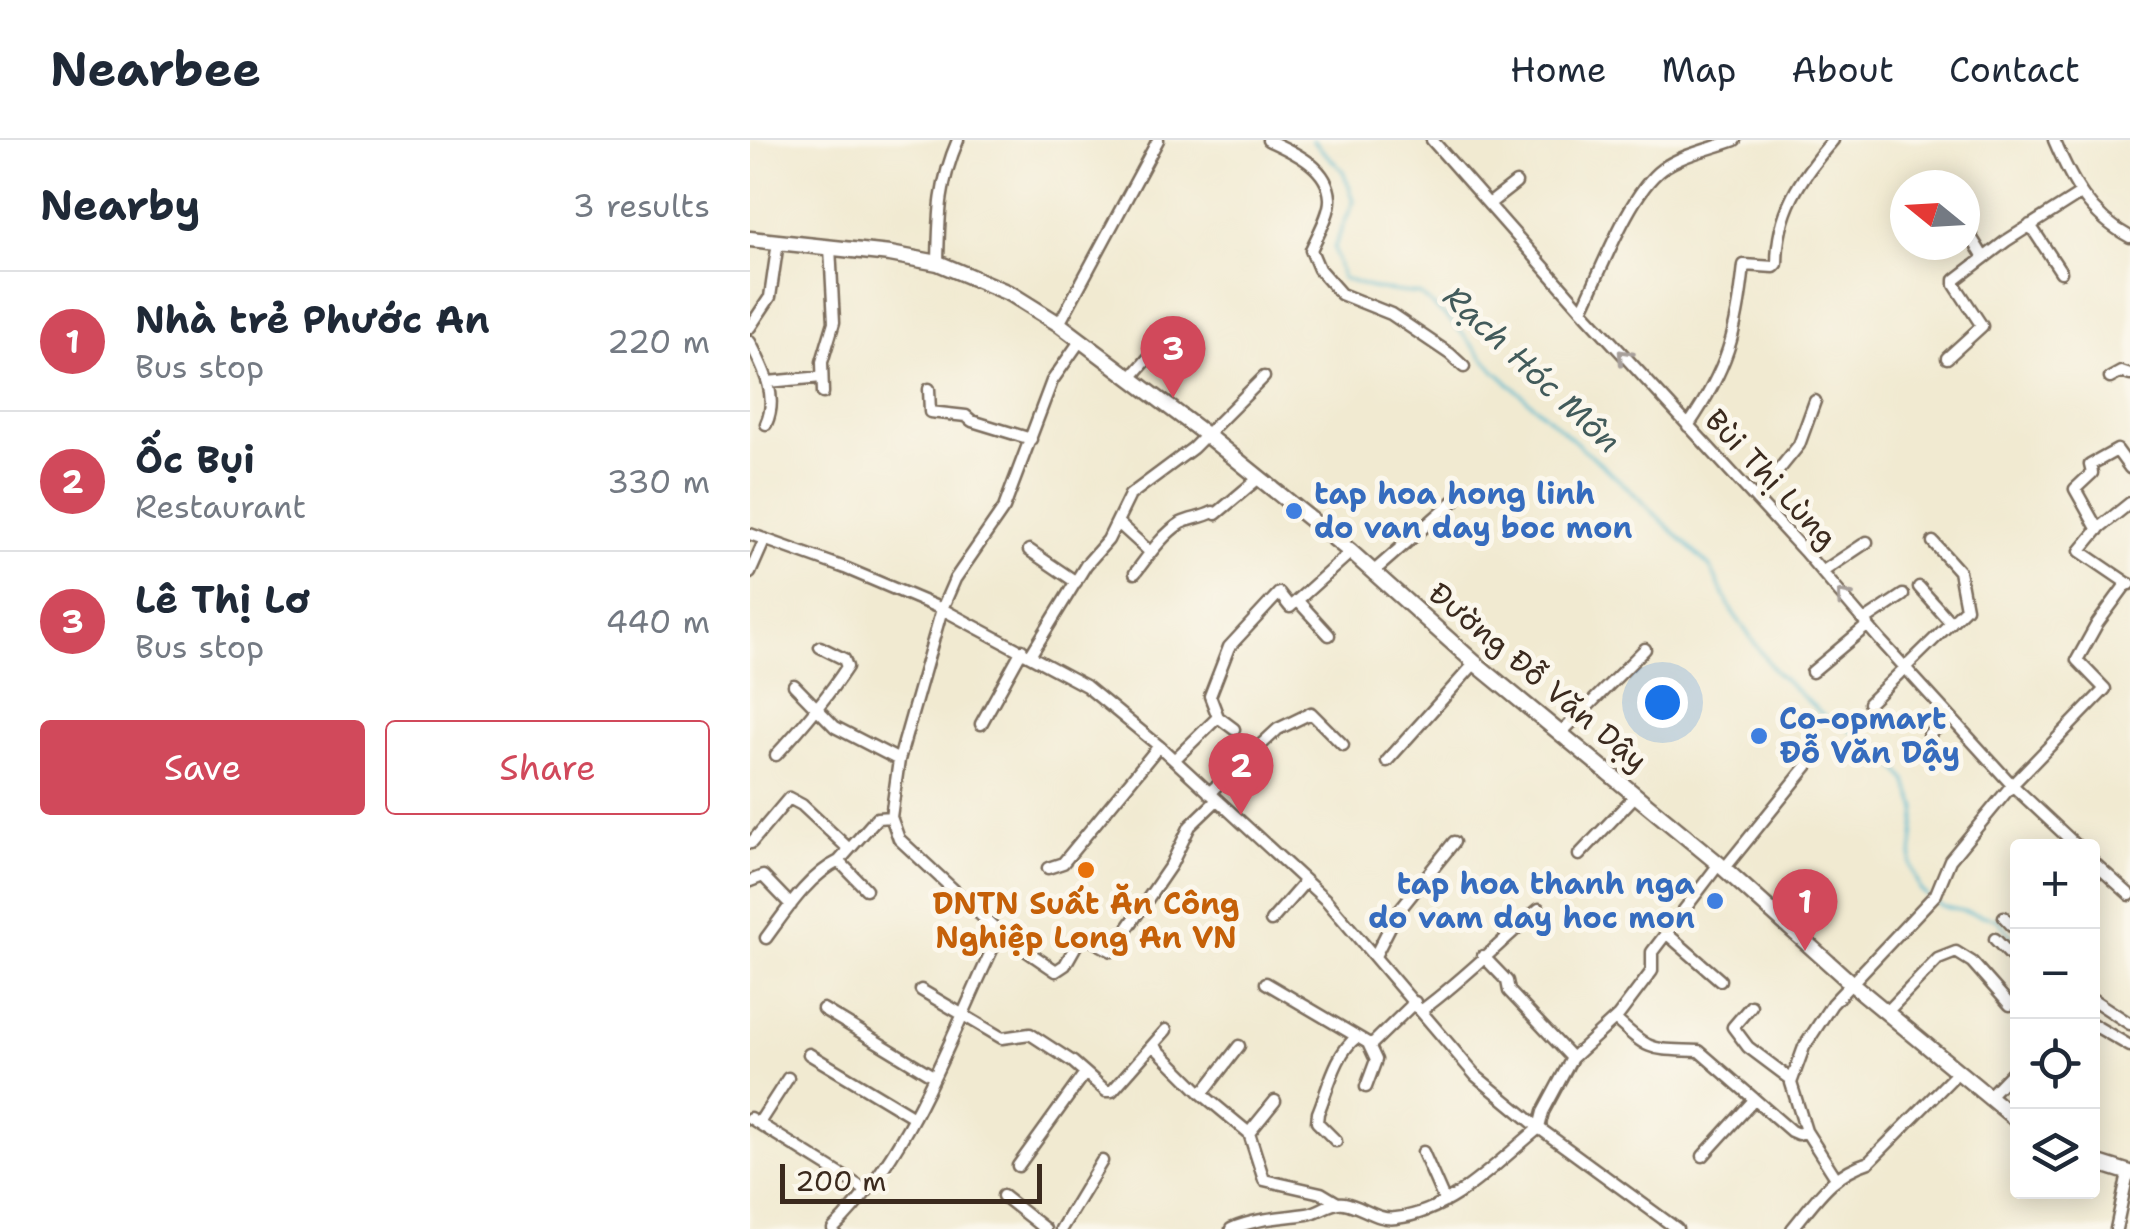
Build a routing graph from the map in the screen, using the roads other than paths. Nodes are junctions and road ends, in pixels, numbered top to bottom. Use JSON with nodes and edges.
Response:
{"nodes":[{"id":1,"x":958,"y":140,"type":"edge"},
{"id":2,"x":1158,"y":140,"type":"edge"},
{"id":3,"x":1268,"y":140,"type":"edge"},
{"id":4,"x":1432,"y":140,"type":"edge"},
{"id":5,"x":1735,"y":140,"type":"edge"},
{"id":6,"x":1833,"y":140,"type":"edge"},
{"id":7,"x":2054,"y":140,"type":"edge"},
{"id":8,"x":1516,"y":183,"type":"dead end"},
{"id":9,"x":2080,"y":194,"type":"junction"},
{"id":10,"x":1489,"y":204,"type":"junction"},
{"id":11,"x":2030,"y":225,"type":"junction"},
{"id":12,"x":2130,"y":237,"type":"edge"},
{"id":13,"x":750,"y":239,"type":"edge"},
{"id":14,"x":778,"y":242,"type":"junction"},
{"id":15,"x":830,"y":246,"type":"junction"},
{"id":16,"x":1980,"y":251,"type":"edge"},
{"id":17,"x":1984,"y":258,"type":"junction"},
{"id":18,"x":938,"y":263,"type":"junction"},
{"id":19,"x":2061,"y":272,"type":"dead end"},
{"id":20,"x":1582,"y":310,"type":"junction"},
{"id":21,"x":1059,"y":324,"type":"junction"},
{"id":22,"x":750,"y":327,"type":"edge"},
{"id":23,"x":1165,"y":339,"type":"dead end"},
{"id":24,"x":750,"y":342,"type":"edge"},
{"id":25,"x":1080,"y":342,"type":"junction"},
{"id":26,"x":1948,"y":358,"type":"dead end"},
{"id":27,"x":754,"y":362,"type":"edge"},
{"id":28,"x":1464,"y":368,"type":"dead end"},
{"id":29,"x":2130,"y":375,"type":"edge"},
{"id":30,"x":822,"y":377,"type":"junction"},
{"id":31,"x":1264,"y":377,"type":"dead end"},
{"id":32,"x":1130,"y":378,"type":"junction"},
{"id":33,"x":2110,"y":378,"type":"dead end"},
{"id":34,"x":768,"y":382,"type":"junction"},
{"id":35,"x":929,"y":388,"type":"dead end"},
{"id":36,"x":824,"y":393,"type":"dead end"},
{"id":37,"x":1816,"y":402,"type":"dead end"},
{"id":38,"x":766,"y":424,"type":"dead end"},
{"id":39,"x":1688,"y":426,"type":"junction"},
{"id":40,"x":1205,"y":434,"type":"junction"},
{"id":41,"x":1030,"y":439,"type":"junction"},
{"id":42,"x":2130,"y":468,"type":"edge"},
{"id":43,"x":1260,"y":477,"type":"junction"},
{"id":44,"x":1756,"y":498,"type":"junction"},
{"id":45,"x":1455,"y":500,"type":"dead end"},
{"id":46,"x":2130,"y":503,"type":"edge"},
{"id":47,"x":1117,"y":522,"type":"junction"},
{"id":48,"x":2098,"y":530,"type":"junction"},
{"id":49,"x":750,"y":534,"type":"edge"},
{"id":50,"x":765,"y":539,"type":"junction"},
{"id":51,"x":1867,"y":542,"type":"dead end"},
{"id":52,"x":1933,"y":542,"type":"dead end"},
{"id":53,"x":1029,"y":550,"type":"dead end"},
{"id":54,"x":1150,"y":552,"type":"junction"},
{"id":55,"x":1351,"y":552,"type":"junction"},
{"id":56,"x":1373,"y":572,"type":"junction"},
{"id":57,"x":1822,"y":572,"type":"junction"},
{"id":58,"x":750,"y":573,"type":"edge"},
{"id":59,"x":1135,"y":573,"type":"dead end"},
{"id":60,"x":1076,"y":582,"type":"junction"},
{"id":61,"x":2129,"y":584,"type":"edge"},
{"id":62,"x":1919,"y":588,"type":"dead end"},
{"id":63,"x":1903,"y":594,"type":"dead end"},
{"id":64,"x":1298,"y":600,"type":"junction"},
{"id":65,"x":942,"y":609,"type":"junction"},
{"id":66,"x":1866,"y":623,"type":"junction"},
{"id":67,"x":1951,"y":623,"type":"junction"},
{"id":68,"x":1329,"y":635,"type":"dead end"},
{"id":69,"x":820,"y":646,"type":"dead end"},
{"id":70,"x":1645,"y":649,"type":"dead end"},
{"id":71,"x":1026,"y":653,"type":"junction"},
{"id":72,"x":1476,"y":663,"type":"junction"},
{"id":73,"x":1904,"y":667,"type":"junction"},
{"id":74,"x":1812,"y":672,"type":"dead end"},
{"id":75,"x":794,"y":685,"type":"dead end"},
{"id":76,"x":1869,"y":704,"type":"dead end"},
{"id":77,"x":818,"y":708,"type":"junction"},
{"id":78,"x":1218,"y":717,"type":"junction"},
{"id":79,"x":1951,"y":718,"type":"junction"},
{"id":80,"x":981,"y":724,"type":"dead end"},
{"id":81,"x":1234,"y":729,"type":"dead end"},
{"id":82,"x":1560,"y":734,"type":"junction"},
{"id":83,"x":1929,"y":734,"type":"dead end"},
{"id":84,"x":1343,"y":745,"type":"dead end"},
{"id":85,"x":1159,"y":746,"type":"junction"},
{"id":86,"x":776,"y":755,"type":"dead end"},
{"id":87,"x":899,"y":760,"type":"junction"},
{"id":88,"x":1174,"y":760,"type":"junction"},
{"id":89,"x":1387,"y":761,"type":"dead end"},
{"id":90,"x":1808,"y":765,"type":"dead end"},
{"id":91,"x":2012,"y":785,"type":"junction"},
{"id":92,"x":798,"y":787,"type":"dead end"},
{"id":93,"x":1635,"y":796,"type":"junction"},
{"id":94,"x":1213,"y":797,"type":"junction"},
{"id":95,"x":789,"y":798,"type":"junction"},
{"id":96,"x":890,"y":816,"type":"junction"},
{"id":97,"x":2070,"y":839,"type":"edge"},
{"id":98,"x":1454,"y":842,"type":"dead end"},
{"id":99,"x":751,"y":844,"type":"edge"},
{"id":100,"x":849,"y":849,"type":"junction"},
{"id":101,"x":1579,"y":856,"type":"dead end"},
{"id":102,"x":839,"y":861,"type":"junction"},
{"id":103,"x":1722,"y":867,"type":"junction"},
{"id":104,"x":1048,"y":868,"type":"dead end"},
{"id":105,"x":2100,"y":868,"type":"edge"},
{"id":106,"x":750,"y":881,"type":"edge"},
{"id":107,"x":1305,"y":882,"type":"junction"},
{"id":108,"x":866,"y":889,"type":"dead end"},
{"id":109,"x":2130,"y":894,"type":"edge"},
{"id":110,"x":791,"y":905,"type":"junction"},
{"id":111,"x":1539,"y":909,"type":"dead end"},
{"id":112,"x":2004,"y":917,"type":"dead end"},
{"id":113,"x":1271,"y":921,"type":"dead end"},
{"id":114,"x":2015,"y":929,"type":"edge"},
{"id":115,"x":1000,"y":933,"type":"junction"},
{"id":116,"x":1666,"y":933,"type":"junction"},
{"id":117,"x":766,"y":938,"type":"dead end"},
{"id":118,"x":1995,"y":938,"type":"dead end"},
{"id":119,"x":2010,"y":954,"type":"edge"},
{"id":120,"x":1375,"y":956,"type":"junction"},
{"id":121,"x":1484,"y":956,"type":"junction"},
{"id":122,"x":1720,"y":980,"type":"dead end"},
{"id":123,"x":1851,"y":982,"type":"junction"},
{"id":124,"x":1266,"y":984,"type":"dead end"},
{"id":125,"x":921,"y":990,"type":"dead end"},
{"id":126,"x":2100,"y":1004,"type":"edge"},
{"id":127,"x":1418,"y":1006,"type":"junction"},
{"id":128,"x":1751,"y":1006,"type":"dead end"},
{"id":129,"x":2010,"y":1006,"type":"dead end"},
{"id":130,"x":823,"y":1010,"type":"dead end"},
{"id":131,"x":1887,"y":1012,"type":"junction"},
{"id":132,"x":964,"y":1013,"type":"junction"},
{"id":133,"x":1615,"y":1018,"type":"junction"},
{"id":134,"x":2130,"y":1024,"type":"edge"},
{"id":135,"x":2100,"y":1029,"type":"edge"},
{"id":136,"x":1166,"y":1030,"type":"dead end"},
{"id":137,"x":1362,"y":1040,"type":"junction"},
{"id":138,"x":1152,"y":1045,"type":"junction"},
{"id":139,"x":1239,"y":1046,"type":"dead end"},
{"id":140,"x":2130,"y":1046,"type":"edge"},
{"id":141,"x":809,"y":1054,"type":"dead end"},
{"id":142,"x":1572,"y":1058,"type":"junction"},
{"id":143,"x":1958,"y":1072,"type":"junction"},
{"id":144,"x":1085,"y":1073,"type":"junction"},
{"id":145,"x":2010,"y":1074,"type":"edge"},
{"id":146,"x":933,"y":1076,"type":"junction"},
{"id":147,"x":788,"y":1078,"type":"dead end"},
{"id":148,"x":1792,"y":1080,"type":"junction"},
{"id":149,"x":1366,"y":1088,"type":"dead end"},
{"id":150,"x":1202,"y":1094,"type":"junction"},
{"id":151,"x":1988,"y":1096,"type":"junction"},
{"id":152,"x":1752,"y":1100,"type":"junction"},
{"id":153,"x":1274,"y":1101,"type":"dead end"},
{"id":154,"x":2010,"y":1114,"type":"edge"},
{"id":155,"x":912,"y":1116,"type":"junction"},
{"id":156,"x":755,"y":1120,"type":"edge"},
{"id":157,"x":1538,"y":1128,"type":"junction"},
{"id":158,"x":1806,"y":1131,"type":"junction"},
{"id":159,"x":1249,"y":1132,"type":"junction"},
{"id":160,"x":1336,"y":1141,"type":"dead end"},
{"id":161,"x":1423,"y":1152,"type":"dead end"},
{"id":162,"x":1703,"y":1156,"type":"dead end"},
{"id":163,"x":1102,"y":1161,"type":"dead end"},
{"id":164,"x":2100,"y":1164,"type":"edge"},
{"id":165,"x":1018,"y":1166,"type":"dead end"},
{"id":166,"x":2129,"y":1173,"type":"edge"},
{"id":167,"x":1836,"y":1178,"type":"junction"},
{"id":168,"x":868,"y":1191,"type":"junction"},
{"id":169,"x":1003,"y":1196,"type":"dead end"},
{"id":170,"x":1336,"y":1202,"type":"junction"},
{"id":171,"x":1445,"y":1202,"type":"junction"},
{"id":172,"x":832,"y":1229,"type":"edge"},
{"id":173,"x":1044,"y":1229,"type":"edge"},
{"id":174,"x":1060,"y":1229,"type":"edge"},
{"id":175,"x":1232,"y":1229,"type":"edge"},
{"id":176,"x":1677,"y":1229,"type":"edge"},
{"id":177,"x":1792,"y":1229,"type":"edge"},
{"id":178,"x":2116,"y":1229,"type":"edge"}],
"edges":[{"from":1,"to":18,"type":"street"},
{"from":2,"to":21,"type":"street"},
{"from":3,"to":28,"type":"street"},
{"from":4,"to":10,"type":"street","name":"Bùi Thị Lùng"},
{"from":5,"to":20,"type":"street"},
{"from":6,"to":39,"type":"street"},
{"from":7,"to":9,"type":"street"},
{"from":8,"to":10,"type":"street"},
{"from":9,"to":11,"type":"street"},
{"from":9,"to":12,"type":"street"},
{"from":10,"to":20,"type":"street","name":"Bùi Thị Lùng"},
{"from":11,"to":17,"type":"street"},
{"from":11,"to":19,"type":"street"},
{"from":13,"to":14,"type":"main road","name":"Đường Đỗ Văn Dậy"},
{"from":14,"to":15,"type":"main road","name":"Đường Đỗ Văn Dậy"},
{"from":14,"to":22,"type":"street"},
{"from":15,"to":18,"type":"main road","name":"Đường Đỗ Văn Dậy"},
{"from":15,"to":30,"type":"street"},
{"from":16,"to":17,"type":"street"},
{"from":17,"to":26,"type":"street"},
{"from":18,"to":21,"type":"main road","name":"Đường Đỗ Văn Dậy"},
{"from":39,"to":20,"type":"street","name":"Bùi Thị Lùng","one_way":true},
{"from":21,"to":25,"type":"main road","name":"Đường Đỗ Văn Dậy"},
{"from":23,"to":32,"type":"street"},
{"from":24,"to":27,"type":"street"},
{"from":25,"to":32,"type":"main road","name":"Đường Đỗ Văn Dậy"},
{"from":25,"to":41,"type":"street"},
{"from":27,"to":34,"type":"street"},
{"from":29,"to":33,"type":"street"},
{"from":30,"to":34,"type":"street"},
{"from":30,"to":36,"type":"street"},
{"from":31,"to":40,"type":"street"},
{"from":32,"to":40,"type":"main road","name":"Đường Đỗ Văn Dậy"},
{"from":34,"to":38,"type":"street"},
{"from":35,"to":41,"type":"street"},
{"from":37,"to":44,"type":"street"},
{"from":39,"to":44,"type":"street","name":"Bùi Thị Lùng"},
{"from":40,"to":43,"type":"main road","name":"Đường Đỗ Văn Dậy"},
{"from":40,"to":47,"type":"street"},
{"from":41,"to":65,"type":"street"},
{"from":42,"to":48,"type":"street"},
{"from":43,"to":54,"type":"street"},
{"from":43,"to":55,"type":"main road","name":"Đường Đỗ Văn Dậy"},
{"from":44,"to":57,"type":"street","name":"Bùi Thị Lùng"},
{"from":45,"to":56,"type":"street"},
{"from":46,"to":48,"type":"street"},
{"from":47,"to":54,"type":"street"},
{"from":47,"to":60,"type":"street"},
{"from":48,"to":61,"type":"street"},
{"from":49,"to":50,"type":"street"},
{"from":50,"to":58,"type":"street"},
{"from":50,"to":65,"type":"street"},
{"from":51,"to":57,"type":"street"},
{"from":52,"to":67,"type":"street"},
{"from":53,"to":60,"type":"street"},
{"from":54,"to":59,"type":"street"},
{"from":55,"to":56,"type":"main road","name":"Đường Đỗ Văn Dậy"},
{"from":55,"to":64,"type":"street"},
{"from":56,"to":72,"type":"main road","name":"Đường Đỗ Văn Dậy"},
{"from":66,"to":57,"type":"street","name":"Bùi Thị Lùng","one_way":true},
{"from":60,"to":71,"type":"street"},
{"from":61,"to":91,"type":"street"},
{"from":62,"to":67,"type":"street"},
{"from":63,"to":66,"type":"street"},
{"from":64,"to":68,"type":"street"},
{"from":64,"to":78,"type":"street"},
{"from":65,"to":71,"type":"street"},
{"from":65,"to":87,"type":"street"},
{"from":66,"to":73,"type":"street","name":"Bùi Thị Lùng"},
{"from":66,"to":74,"type":"street"},
{"from":67,"to":73,"type":"street"},
{"from":69,"to":77,"type":"street"},
{"from":70,"to":82,"type":"street"},
{"from":71,"to":80,"type":"street"},
{"from":71,"to":85,"type":"street"},
{"from":72,"to":82,"type":"main road","name":"Đường Đỗ Văn Dậy"},
{"from":72,"to":89,"type":"street"},
{"from":73,"to":76,"type":"street"},
{"from":73,"to":79,"type":"street","name":"Bùi Thị Lùng"},
{"from":75,"to":77,"type":"street"},
{"from":77,"to":86,"type":"street"},
{"from":77,"to":87,"type":"street"},
{"from":78,"to":81,"type":"street"},
{"from":78,"to":88,"type":"street"},
{"from":79,"to":83,"type":"street"},
{"from":79,"to":91,"type":"street","name":"Bùi Thị Lùng"},
{"from":82,"to":93,"type":"main road","name":"Đường Đỗ Văn Dậy"},
{"from":84,"to":94,"type":"street"},
{"from":85,"to":88,"type":"street"},
{"from":85,"to":104,"type":"street"},
{"from":87,"to":96,"type":"street"},
{"from":88,"to":94,"type":"street"},
{"from":90,"to":103,"type":"street"},
{"from":91,"to":97,"type":"street","name":"Bùi Thị Lùng"},
{"from":91,"to":123,"type":"street"},
{"from":92,"to":95,"type":"street"},
{"from":93,"to":101,"type":"street"},
{"from":93,"to":103,"type":"main road","name":"Đường Đỗ Văn Dậy"},
{"from":94,"to":107,"type":"street"},
{"from":94,"to":115,"type":"street"},
{"from":95,"to":99,"type":"street"},
{"from":95,"to":100,"type":"street"},
{"from":96,"to":100,"type":"street"},
{"from":96,"to":115,"type":"street"},
{"from":98,"to":120,"type":"street"},
{"from":100,"to":102,"type":"street"},
{"from":102,"to":108,"type":"street"},
{"from":102,"to":110,"type":"street"},
{"from":103,"to":116,"type":"street"},
{"from":103,"to":123,"type":"main road","name":"Đường Đỗ Văn Dậy"},
{"from":105,"to":109,"type":"street"},
{"from":106,"to":110,"type":"street"},
{"from":107,"to":113,"type":"street"},
{"from":107,"to":120,"type":"street"},
{"from":110,"to":117,"type":"street"},
{"from":111,"to":121,"type":"street"},
{"from":112,"to":114,"type":"street"},
{"from":115,"to":132,"type":"street"},
{"from":116,"to":122,"type":"street"},
{"from":116,"to":133,"type":"street"},
{"from":118,"to":119,"type":"street"},
{"from":120,"to":127,"type":"street"},
{"from":121,"to":127,"type":"street"},
{"from":121,"to":142,"type":"street"},
{"from":123,"to":131,"type":"main road","name":"Đường Đỗ Văn Dậy"},
{"from":123,"to":148,"type":"street"},
{"from":124,"to":137,"type":"street"},
{"from":125,"to":132,"type":"street"},
{"from":126,"to":134,"type":"street"},
{"from":127,"to":137,"type":"street"},
{"from":127,"to":157,"type":"street"},
{"from":128,"to":148,"type":"street"},
{"from":129,"to":131,"type":"street"},
{"from":130,"to":146,"type":"street"},
{"from":131,"to":143,"type":"main road","name":"Đường Đỗ Văn Dậy"},
{"from":132,"to":144,"type":"street"},
{"from":132,"to":146,"type":"street"},
{"from":133,"to":142,"type":"street"},
{"from":133,"to":152,"type":"street"},
{"from":135,"to":140,"type":"street"},
{"from":136,"to":138,"type":"street"},
{"from":137,"to":149,"type":"street"},
{"from":137,"to":160,"type":"street"},
{"from":138,"to":144,"type":"street"},
{"from":138,"to":150,"type":"street"},
{"from":139,"to":150,"type":"street"},
{"from":141,"to":155,"type":"street"},
{"from":142,"to":157,"type":"street"},
{"from":143,"to":151,"type":"main road","name":"Đường Đỗ Văn Dậy"},
{"from":143,"to":167,"type":"street"},
{"from":144,"to":165,"type":"street"},
{"from":145,"to":151,"type":"street"},
{"from":146,"to":155,"type":"street"},
{"from":147,"to":156,"type":"street"},
{"from":148,"to":158,"type":"street"},
{"from":150,"to":159,"type":"street"},
{"from":151,"to":154,"type":"main road","name":"Đường Đỗ Văn Dậy"},
{"from":152,"to":158,"type":"street"},
{"from":152,"to":162,"type":"street"},
{"from":153,"to":159,"type":"street"},
{"from":155,"to":168,"type":"street"},
{"from":156,"to":168,"type":"street"},
{"from":157,"to":171,"type":"street"},
{"from":157,"to":176,"type":"street"},
{"from":158,"to":167,"type":"street"},
{"from":159,"to":170,"type":"street"},
{"from":161,"to":171,"type":"street"},
{"from":163,"to":174,"type":"street"},
{"from":164,"to":166,"type":"main road"},
{"from":166,"to":178,"type":"street"},
{"from":167,"to":177,"type":"street"},
{"from":168,"to":172,"type":"street"},
{"from":169,"to":173,"type":"street"},
{"from":170,"to":171,"type":"street"},
{"from":170,"to":175,"type":"street"}]}
